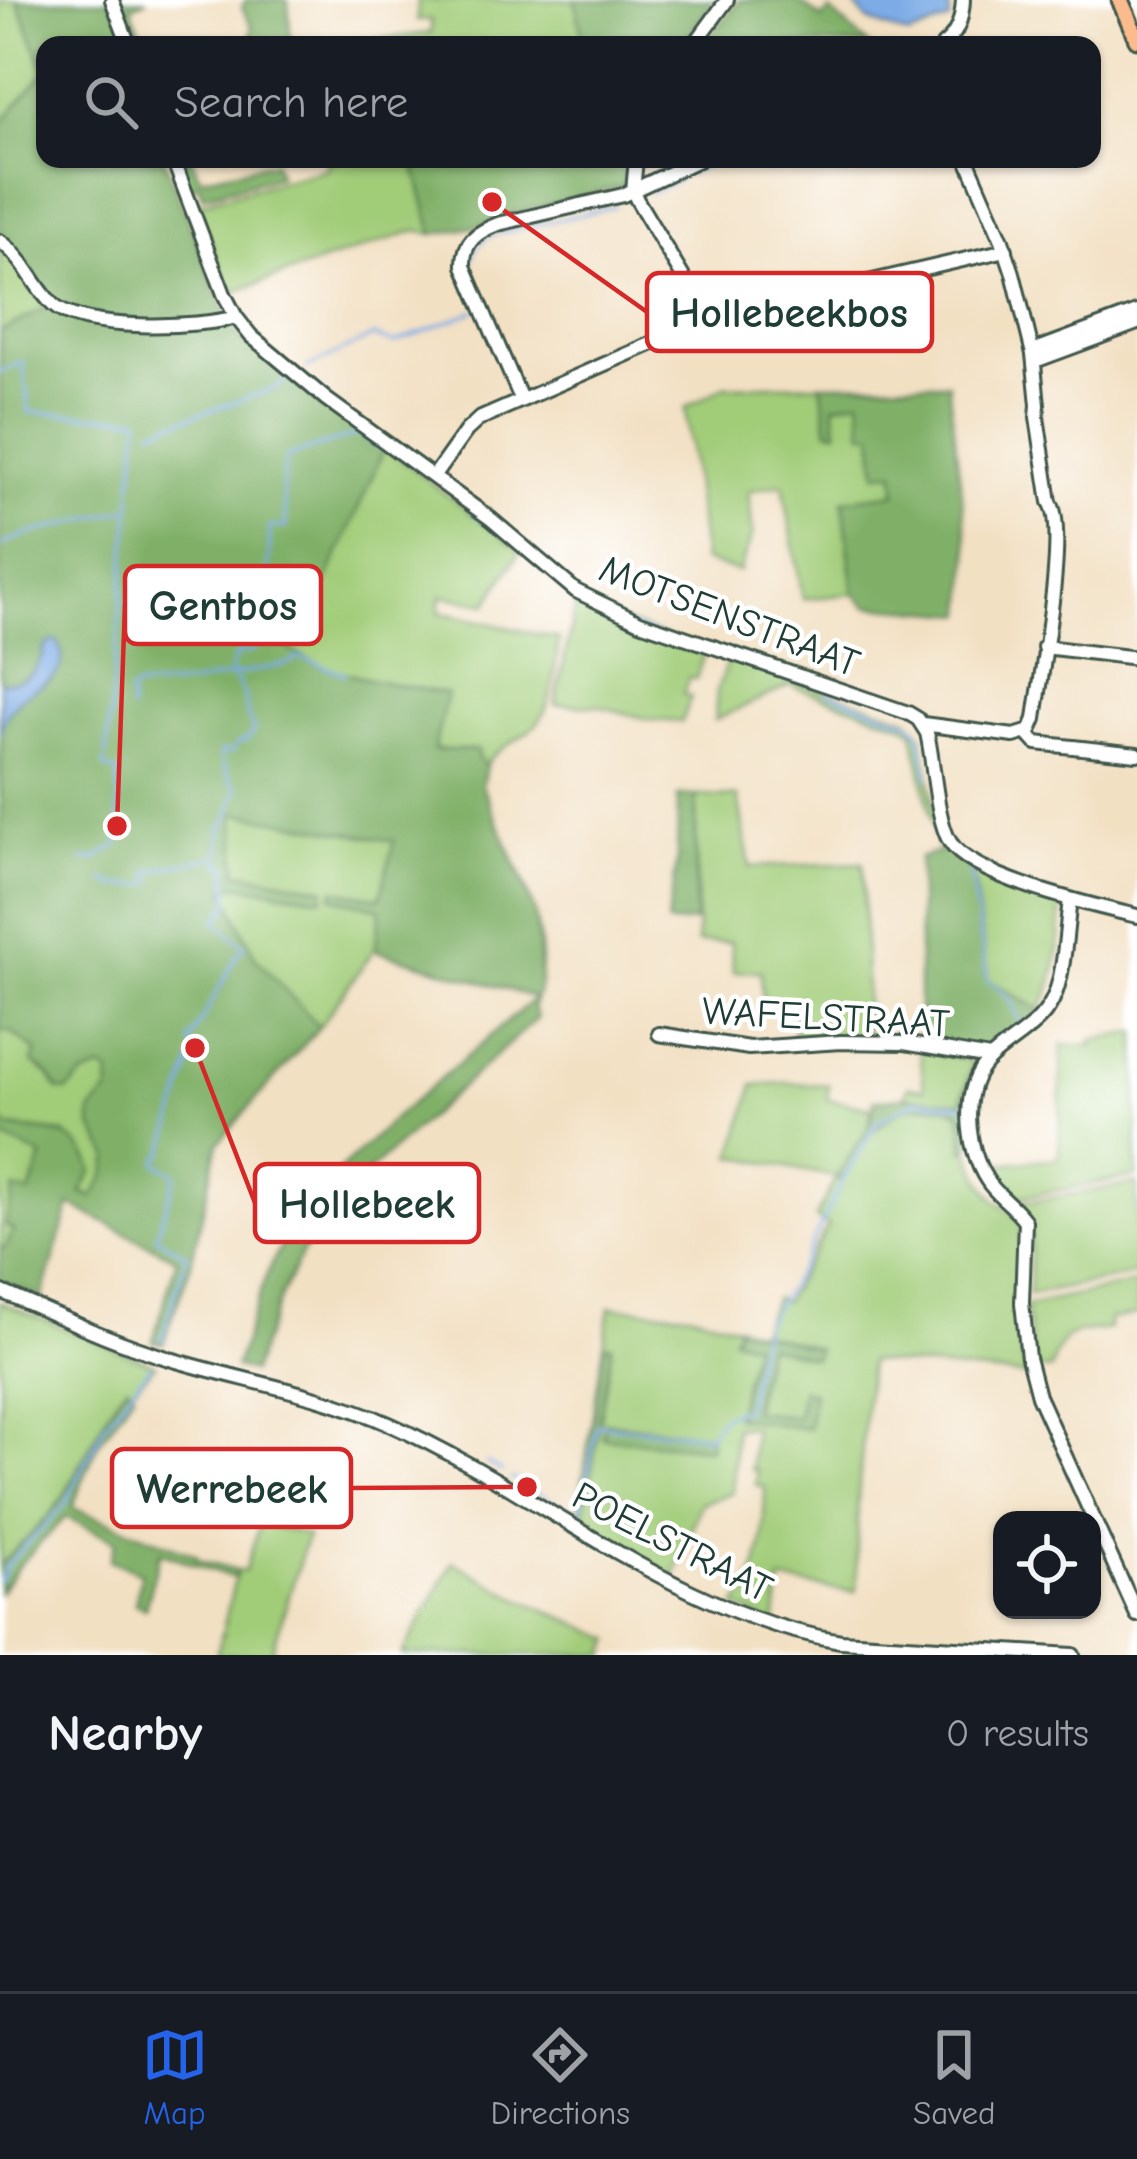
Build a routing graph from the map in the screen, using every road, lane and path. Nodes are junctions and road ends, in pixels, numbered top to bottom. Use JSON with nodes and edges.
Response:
{"nodes":[{"id":1,"x":112,"y":0,"type":"edge"},
{"id":2,"x":727,"y":0,"type":"edge"},
{"id":3,"x":963,"y":0,"type":"edge"},
{"id":4,"x":1120,"y":0,"type":"edge"},
{"id":5,"x":126,"y":36,"type":"edge"},
{"id":6,"x":701,"y":36,"type":"edge"},
{"id":7,"x":953,"y":36,"type":"edge"},
{"id":8,"x":1137,"y":39,"type":"edge"},
{"id":9,"x":176,"y":168,"type":"edge"},
{"id":10,"x":635,"y":168,"type":"edge"},
{"id":11,"x":681,"y":168,"type":"edge"},
{"id":12,"x":971,"y":168,"type":"edge"},
{"id":13,"x":633,"y":190,"type":"junction"},
{"id":14,"x":0,"y":241,"type":"edge"},
{"id":15,"x":1006,"y":250,"type":"junction"},
{"id":16,"x":1137,"y":313,"type":"edge"},
{"id":17,"x":236,"y":317,"type":"junction"},
{"id":18,"x":708,"y":319,"type":"junction"},
{"id":19,"x":1137,"y":322,"type":"edge"},
{"id":20,"x":1115,"y":326,"type":"junction"},
{"id":21,"x":1033,"y":354,"type":"junction"},
{"id":22,"x":521,"y":399,"type":"junction"},
{"id":23,"x":434,"y":476,"type":"junction"},
{"id":24,"x":1044,"y":647,"type":"junction"},
{"id":25,"x":1137,"y":658,"type":"edge"},
{"id":26,"x":923,"y":724,"type":"junction"},
{"id":27,"x":1028,"y":733,"type":"junction"},
{"id":28,"x":1137,"y":754,"type":"edge"},
{"id":29,"x":1070,"y":899,"type":"junction"},
{"id":30,"x":1137,"y":916,"type":"edge"},
{"id":31,"x":659,"y":1034,"type":"dead end"},
{"id":32,"x":990,"y":1058,"type":"junction"},
{"id":33,"x":0,"y":1291,"type":"edge"},
{"id":34,"x":1137,"y":1615,"type":"edge"},
{"id":35,"x":1073,"y":1655,"type":"edge"}],
"edges":[{"from":1,"to":5,"type":"street"},
{"from":2,"to":6,"type":"street"},
{"from":3,"to":7,"type":"street"},
{"from":4,"to":8,"type":"main road"},
{"from":9,"to":17,"type":"street","name":"MOTSENSTRAAT"},
{"from":10,"to":13,"type":"street"},
{"from":11,"to":13,"type":"street"},
{"from":12,"to":15,"type":"street"},
{"from":13,"to":18,"type":"street"},
{"from":13,"to":22,"type":"street"},
{"from":14,"to":17,"type":"street"},
{"from":15,"to":18,"type":"street"},
{"from":15,"to":21,"type":"street"},
{"from":16,"to":20,"type":"street"},
{"from":17,"to":23,"type":"street","name":"MOTSENSTRAAT"},
{"from":18,"to":22,"type":"street"},
{"from":19,"to":20,"type":"street"},
{"from":20,"to":21,"type":"street"},
{"from":21,"to":24,"type":"street"},
{"from":22,"to":23,"type":"street"},
{"from":23,"to":26,"type":"street","name":"MOTSENSTRAAT"},
{"from":24,"to":25,"type":"street"},
{"from":24,"to":27,"type":"street"},
{"from":26,"to":27,"type":"street","name":"MOTSENSTRAAT"},
{"from":26,"to":29,"type":"street"},
{"from":27,"to":28,"type":"street","name":"MOTSENSTRAAT"},
{"from":29,"to":30,"type":"street"},
{"from":29,"to":32,"type":"street","name":"WAFELSTRAAT"},
{"from":31,"to":32,"type":"street","name":"WAFELSTRAAT"},
{"from":32,"to":34,"type":"street","name":"WAFELSTRAAT"},
{"from":33,"to":35,"type":"street","name":"POELSTRAAT"}]}
